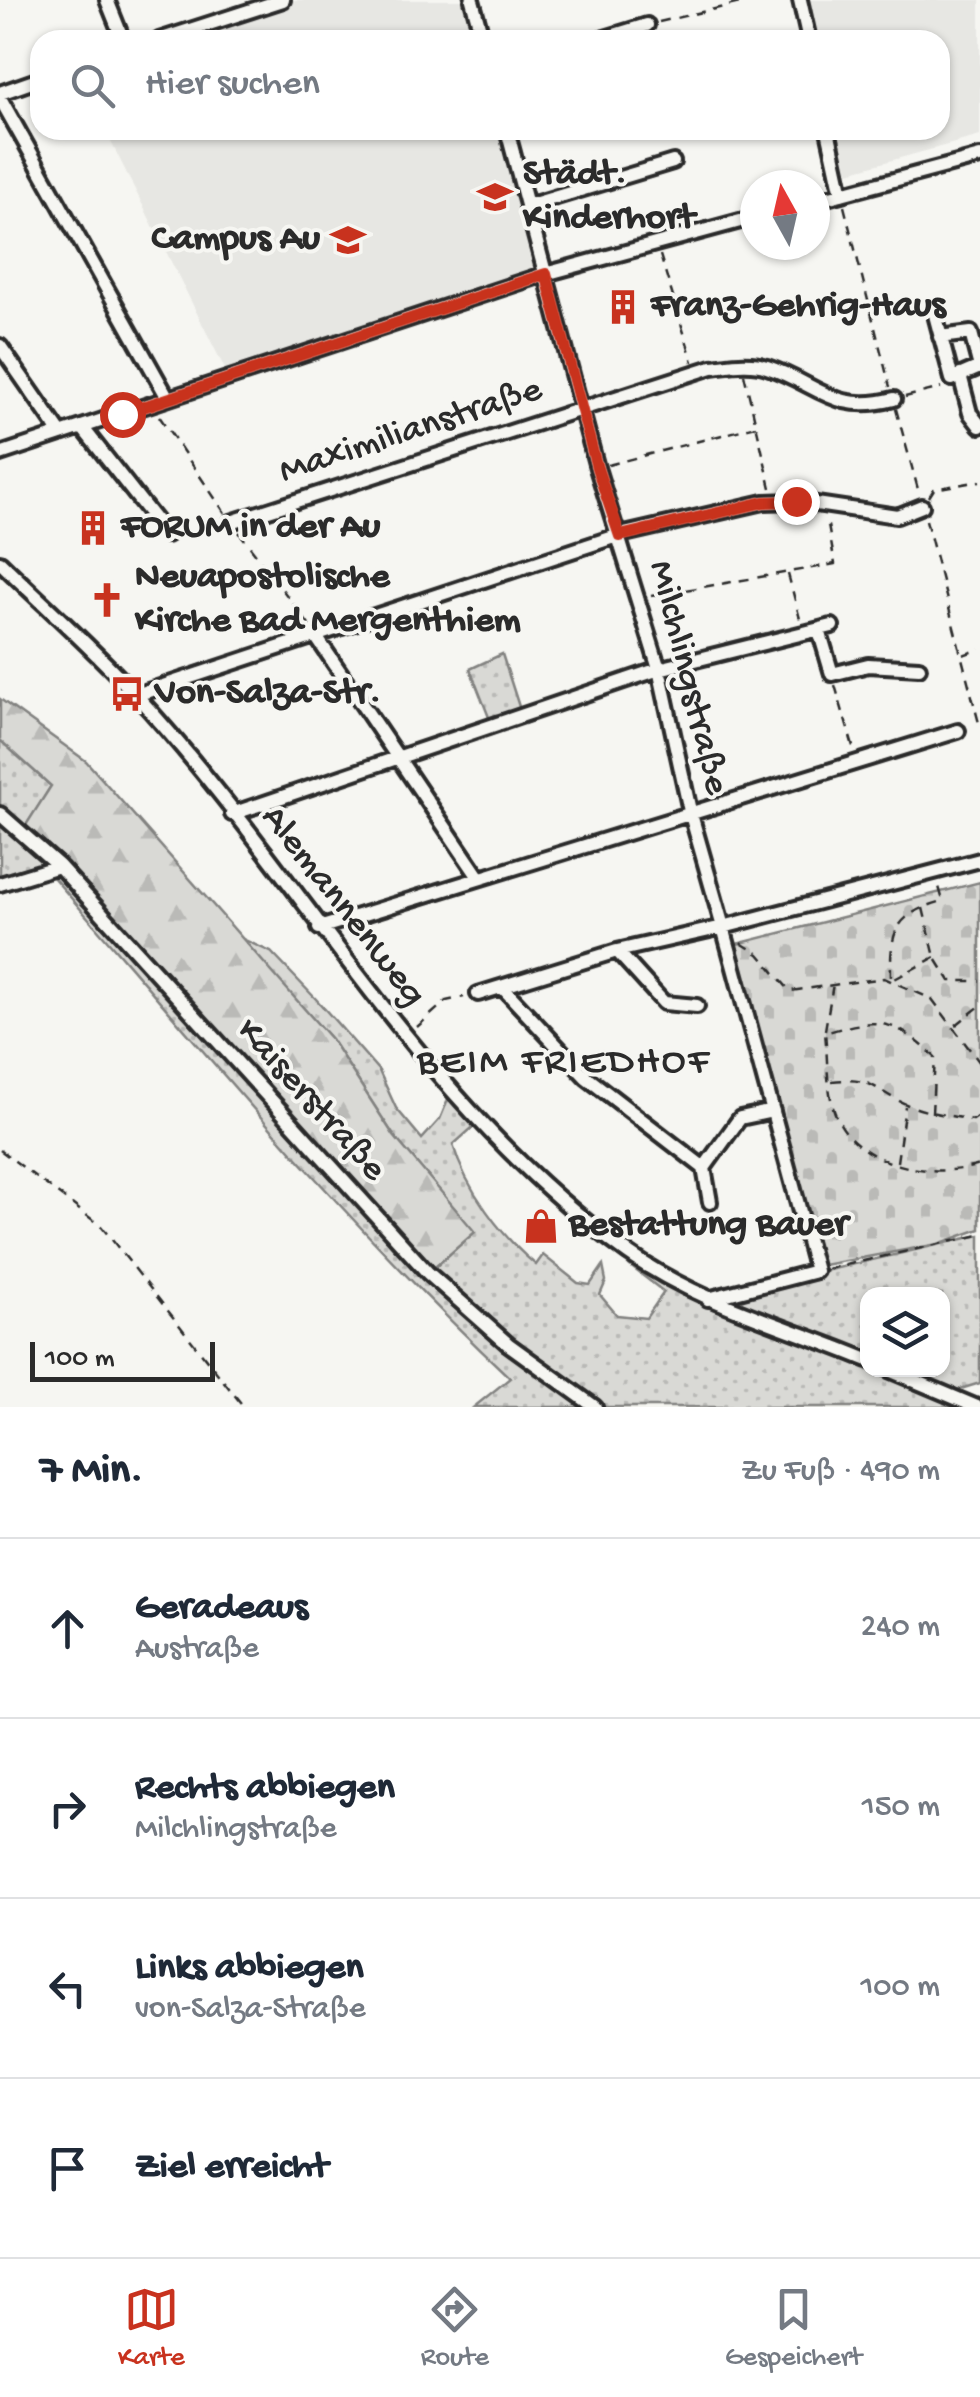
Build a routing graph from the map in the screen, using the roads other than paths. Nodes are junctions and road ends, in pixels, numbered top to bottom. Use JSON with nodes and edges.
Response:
{"nodes":[{"id":1,"x":107,"y":0,"type":"edge"},
{"id":2,"x":282,"y":0,"type":"edge"},
{"id":3,"x":472,"y":0,"type":"edge"},
{"id":4,"x":800,"y":0,"type":"edge"},
{"id":5,"x":647,"y":25,"type":"road end"},
{"id":6,"x":119,"y":30,"type":"edge"},
{"id":7,"x":190,"y":30,"type":"edge"},
{"id":8,"x":480,"y":30,"type":"edge"},
{"id":9,"x":631,"y":30,"type":"edge"},
{"id":10,"x":807,"y":30,"type":"edge"},
{"id":11,"x":30,"y":83,"type":"edge"},
{"id":12,"x":0,"y":95,"type":"edge"},
{"id":13,"x":510,"y":140,"type":"edge"},
{"id":14,"x":830,"y":140,"type":"edge"},
{"id":15,"x":980,"y":157,"type":"edge"},
{"id":16,"x":674,"y":162,"type":"dead end"},
{"id":17,"x":842,"y":194,"type":"junction"},
{"id":18,"x":830,"y":197,"type":"edge"},
{"id":19,"x":527,"y":206,"type":"junction"},
{"id":20,"x":740,"y":222,"type":"edge"},
{"id":21,"x":546,"y":274,"type":"junction"},
{"id":22,"x":934,"y":311,"type":"dead end"},
{"id":23,"x":940,"y":337,"type":"junction"},
{"id":24,"x":0,"y":346,"type":"edge"},
{"id":25,"x":980,"y":367,"type":"edge"},
{"id":26,"x":956,"y":377,"type":"junction"},
{"id":27,"x":168,"y":398,"type":"junction"},
{"id":28,"x":894,"y":399,"type":"road end"},
{"id":29,"x":581,"y":409,"type":"junction"},
{"id":30,"x":980,"y":426,"type":"edge"},
{"id":31,"x":82,"y":428,"type":"junction"},
{"id":32,"x":61,"y":434,"type":"junction"},
{"id":33,"x":0,"y":454,"type":"edge"},
{"id":34,"x":922,"y":506,"type":"road end"},
{"id":35,"x":232,"y":522,"type":"dead end"},
{"id":36,"x":167,"y":534,"type":"dead end"},
{"id":37,"x":620,"y":536,"type":"junction"},
{"id":38,"x":0,"y":562,"type":"edge"},
{"id":39,"x":315,"y":635,"type":"junction"},
{"id":40,"x":919,"y":668,"type":"dead end"},
{"id":41,"x":659,"y":669,"type":"junction"},
{"id":42,"x":136,"y":695,"type":"junction"},
{"id":43,"x":958,"y":731,"type":"dead end"},
{"id":44,"x":394,"y":756,"type":"junction"},
{"id":45,"x":690,"y":811,"type":"junction"},
{"id":46,"x":0,"y":814,"type":"edge"},
{"id":47,"x":232,"y":814,"type":"junction"},
{"id":48,"x":980,"y":860,"type":"edge"},
{"id":49,"x":59,"y":866,"type":"junction"},
{"id":50,"x":478,"y":876,"type":"junction"},
{"id":51,"x":0,"y":884,"type":"edge"},
{"id":52,"x":319,"y":928,"type":"junction"},
{"id":53,"x":725,"y":932,"type":"junction"},
{"id":54,"x":617,"y":952,"type":"junction"},
{"id":55,"x":503,"y":988,"type":"junction"},
{"id":56,"x":478,"y":994,"type":"road end"},
{"id":57,"x":697,"y":1006,"type":"dead end"},
{"id":58,"x":773,"y":1111,"type":"junction"},
{"id":59,"x":704,"y":1168,"type":"junction"},
{"id":60,"x":710,"y":1202,"type":"dead end"},
{"id":61,"x":708,"y":1298,"type":"junction"},
{"id":62,"x":860,"y":1357,"type":"edge"},
{"id":63,"x":906,"y":1377,"type":"edge"},
{"id":64,"x":595,"y":1407,"type":"edge"},
{"id":65,"x":977,"y":1407,"type":"edge"}],
"edges":[{"from":1,"to":6,"type":"street"},
{"from":2,"to":7,"type":"street"},
{"from":3,"to":8,"type":"street"},
{"from":4,"to":10,"type":"street"},
{"from":5,"to":9,"type":"street"},
{"from":11,"to":12,"type":"street"},
{"from":12,"to":27,"type":"street"},
{"from":13,"to":19,"type":"street","name":"Milchlingstraße"},
{"from":14,"to":17,"type":"street"},
{"from":15,"to":17,"type":"street"},
{"from":16,"to":19,"type":"street"},
{"from":17,"to":18,"type":"street"},
{"from":19,"to":21,"type":"street","name":"Milchlingstraße"},
{"from":20,"to":21,"type":"street"},
{"from":21,"to":27,"type":"street"},
{"from":21,"to":29,"type":"street","name":"Milchlingstraße"},
{"from":22,"to":23,"type":"street"},
{"from":23,"to":25,"type":"street"},
{"from":23,"to":26,"type":"street"},
{"from":24,"to":32,"type":"street"},
{"from":25,"to":26,"type":"street"},
{"from":26,"to":30,"type":"street"},
{"from":27,"to":31,"type":"street"},
{"from":28,"to":29,"type":"street","name":"Maximilianstraße"},
{"from":29,"to":35,"type":"street","name":"Maximilianstraße"},
{"from":29,"to":37,"type":"street","name":"Milchlingstraße"},
{"from":31,"to":32,"type":"street"},
{"from":31,"to":36,"type":"street"},
{"from":32,"to":33,"type":"street"},
{"from":34,"to":37,"type":"street"},
{"from":37,"to":39,"type":"street"},
{"from":37,"to":41,"type":"street","name":"Milchlingstraße"},
{"from":38,"to":42,"type":"street","name":"Alemannenweg"},
{"from":39,"to":42,"type":"street"},
{"from":39,"to":44,"type":"street"},
{"from":40,"to":41,"type":"street"},
{"from":41,"to":44,"type":"street"},
{"from":41,"to":45,"type":"street","name":"Milchlingstraße"},
{"from":42,"to":47,"type":"street","name":"Alemannenweg"},
{"from":43,"to":45,"type":"street"},
{"from":44,"to":47,"type":"street"},
{"from":44,"to":50,"type":"street"},
{"from":45,"to":50,"type":"street"},
{"from":45,"to":53,"type":"street","name":"Milchlingstraße"},
{"from":46,"to":49,"type":"street","name":"Kaiserstraße"},
{"from":47,"to":52,"type":"street","name":"Alemannenweg"},
{"from":48,"to":53,"type":"street"},
{"from":49,"to":51,"type":"street"},
{"from":49,"to":64,"type":"street","name":"Kaiserstraße"},
{"from":50,"to":52,"type":"street"},
{"from":52,"to":61,"type":"street","name":"Alemannenweg"},
{"from":53,"to":54,"type":"street"},
{"from":53,"to":58,"type":"street","name":"Milchlingstraße"},
{"from":54,"to":55,"type":"street"},
{"from":54,"to":57,"type":"street"},
{"from":55,"to":56,"type":"street"},
{"from":55,"to":59,"type":"street"},
{"from":58,"to":59,"type":"street"},
{"from":58,"to":61,"type":"street","name":"Milchlingstraße"},
{"from":59,"to":60,"type":"street"},
{"from":61,"to":62,"type":"street","name":"Alemannenweg"},
{"from":63,"to":65,"type":"street"}]}
